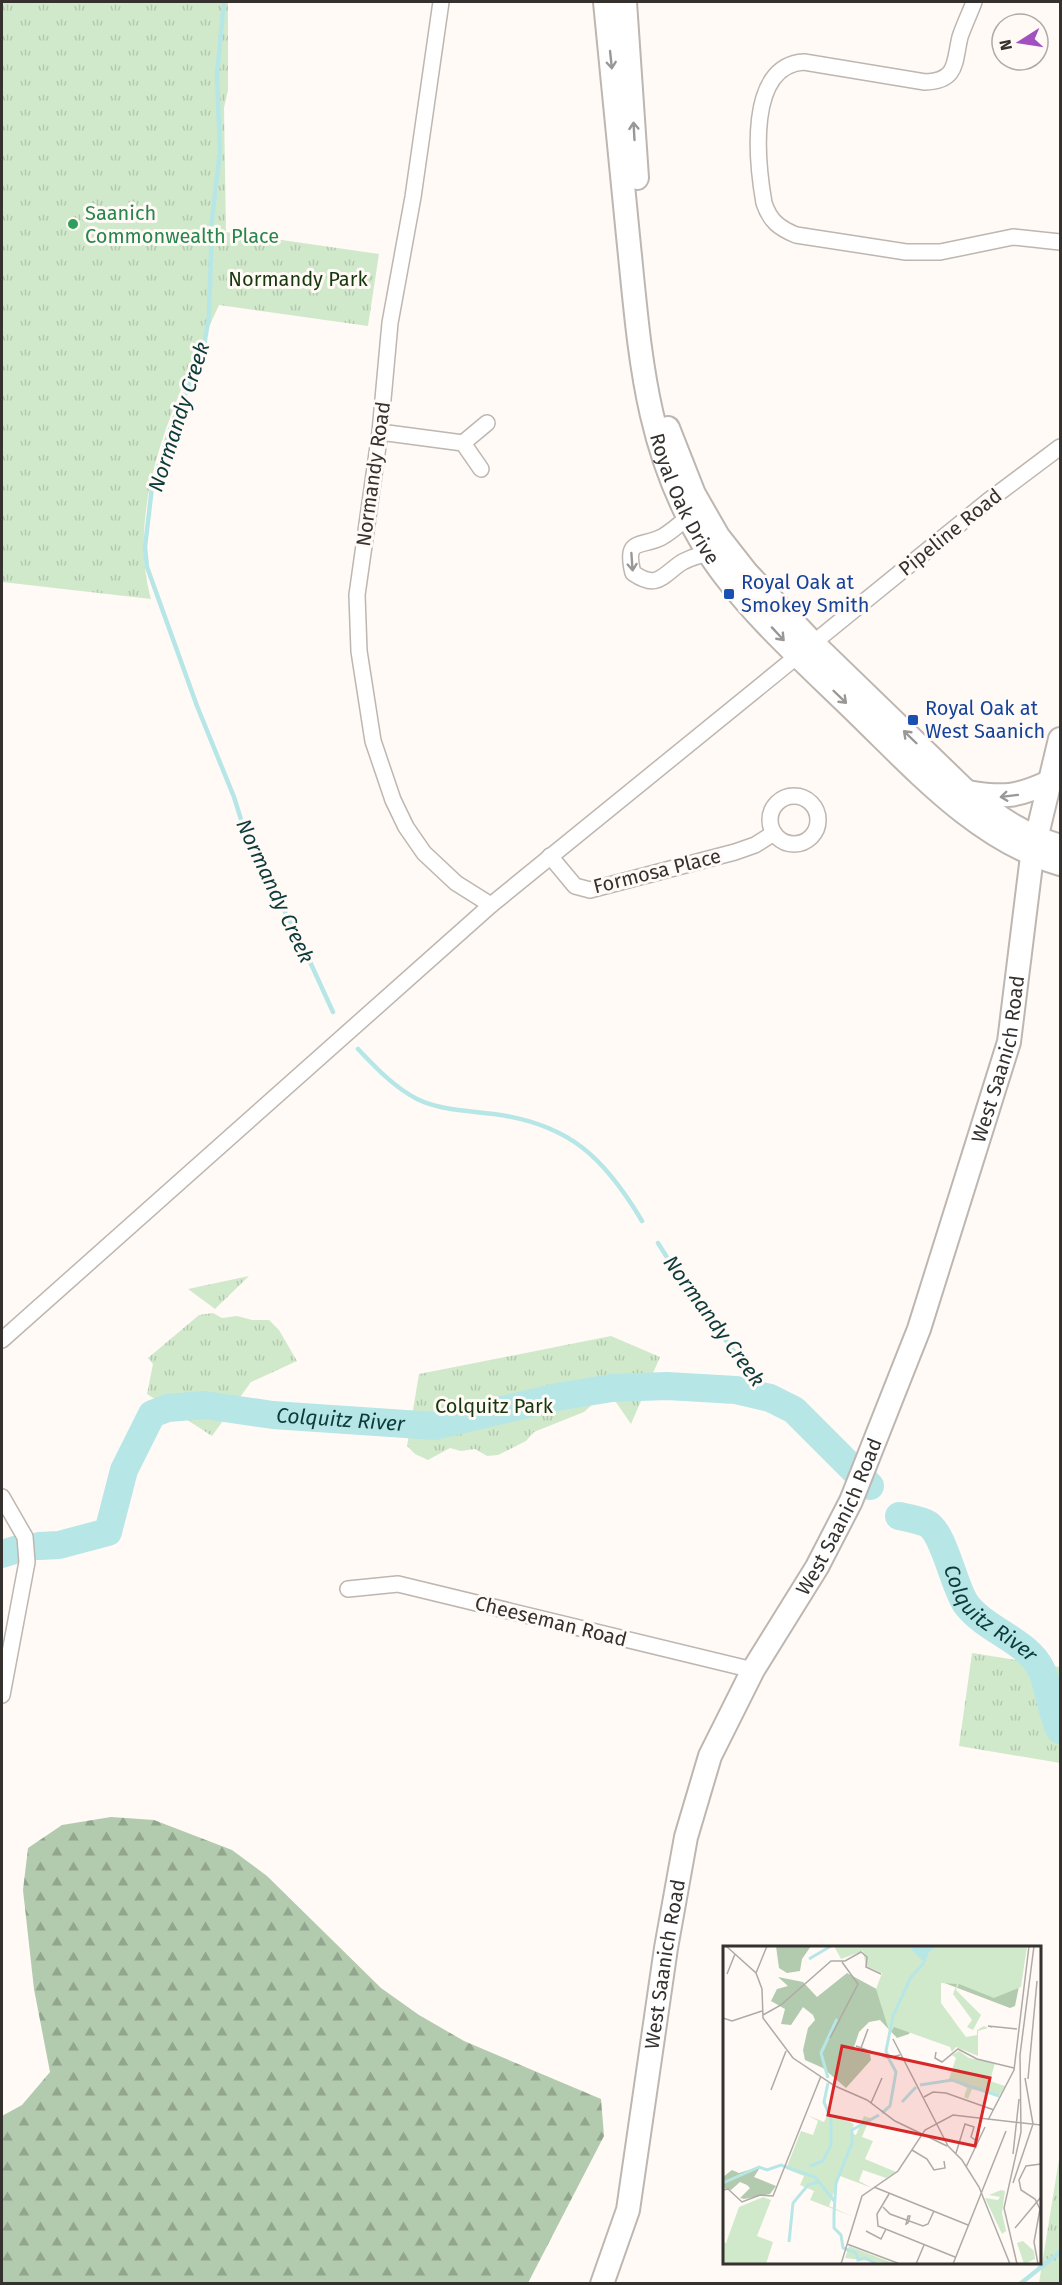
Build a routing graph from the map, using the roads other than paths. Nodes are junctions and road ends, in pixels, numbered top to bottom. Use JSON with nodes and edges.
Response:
{"nodes":[{"id":1,"x":441,"y":2,"type":"edge"},
{"id":2,"x":605,"y":2,"type":"edge"},
{"id":3,"x":625,"y":2,"type":"edge"},
{"id":4,"x":974,"y":2,"type":"edge"},
{"id":5,"x":1060,"y":242,"type":"edge"},
{"id":6,"x":487,"y":423,"type":"dead end"},
{"id":7,"x":380,"y":432,"type":"junction"},
{"id":8,"x":463,"y":443,"type":"junction"},
{"id":9,"x":1060,"y":447,"type":"edge"},
{"id":10,"x":481,"y":469,"type":"dead end"},
{"id":11,"x":688,"y":517,"type":"junction"},
{"id":12,"x":709,"y":553,"type":"junction"},
{"id":13,"x":806,"y":650,"type":"junction"},
{"id":14,"x":1060,"y":739,"type":"edge"},
{"id":15,"x":1049,"y":782,"type":"junction"},
{"id":16,"x":967,"y":792,"type":"junction"},
{"id":17,"x":774,"y":833,"type":"dead end"},
{"id":18,"x":1060,"y":846,"type":"edge"},
{"id":19,"x":1034,"y":847,"type":"junction"},
{"id":20,"x":550,"y":856,"type":"junction"},
{"id":21,"x":1060,"y":864,"type":"edge"},
{"id":22,"x":491,"y":905,"type":"junction"},
{"id":23,"x":2,"y":1340,"type":"edge"},
{"id":24,"x":2,"y":1497,"type":"edge"},
{"id":25,"x":348,"y":1588,"type":"dead end"},
{"id":26,"x":753,"y":1670,"type":"junction"},
{"id":27,"x":2,"y":1695,"type":"edge"},
{"id":28,"x":602,"y":2283,"type":"edge"}],
"edges":[{"from":1,"to":7,"type":"street","name":"Normandy Road"},
{"from":2,"to":11,"type":"main road","name":"Royal Oak Drive","one_way":true},
{"from":13,"to":3,"type":"main road","name":"Royal Oak Drive","one_way":true},
{"from":4,"to":5,"type":"street"},
{"from":6,"to":8,"type":"street"},
{"from":7,"to":8,"type":"street"},
{"from":7,"to":22,"type":"street","name":"Normandy Road"},
{"from":8,"to":10,"type":"street"},
{"from":9,"to":13,"type":"street","name":"Pipeline Road"},
{"from":11,"to":12,"type":"main road","name":"Royal Oak Drive"},
{"from":11,"to":12,"type":"street","one_way":true},
{"from":12,"to":13,"type":"main road","name":"Royal Oak Drive","one_way":true},
{"from":16,"to":13,"type":"main road","name":"Royal Oak Drive","one_way":true},
{"from":13,"to":19,"type":"main road","name":"Royal Oak Drive","one_way":true},
{"from":13,"to":20,"type":"street","name":"Pipeline Road"},
{"from":14,"to":15,"type":"main road","name":"West Saanich Road"},
{"from":15,"to":16,"type":"main road","one_way":true},
{"from":15,"to":19,"type":"main road","name":"West Saanich Road"},
{"from":16,"to":19,"type":"main road","name":"Royal Oak Drive"},
{"from":17,"to":20,"type":"street","name":"Formosa Place"},
{"from":18,"to":19,"type":"main road"},
{"from":19,"to":21,"type":"main road"},
{"from":19,"to":26,"type":"main road","name":"West Saanich Road"},
{"from":20,"to":22,"type":"street","name":"Pipeline Road"},
{"from":22,"to":23,"type":"street","name":"Pipeline Road"},
{"from":24,"to":27,"type":"street"},
{"from":25,"to":26,"type":"street","name":"Cheeseman Road"},
{"from":26,"to":28,"type":"main road","name":"West Saanich Road"}]}
